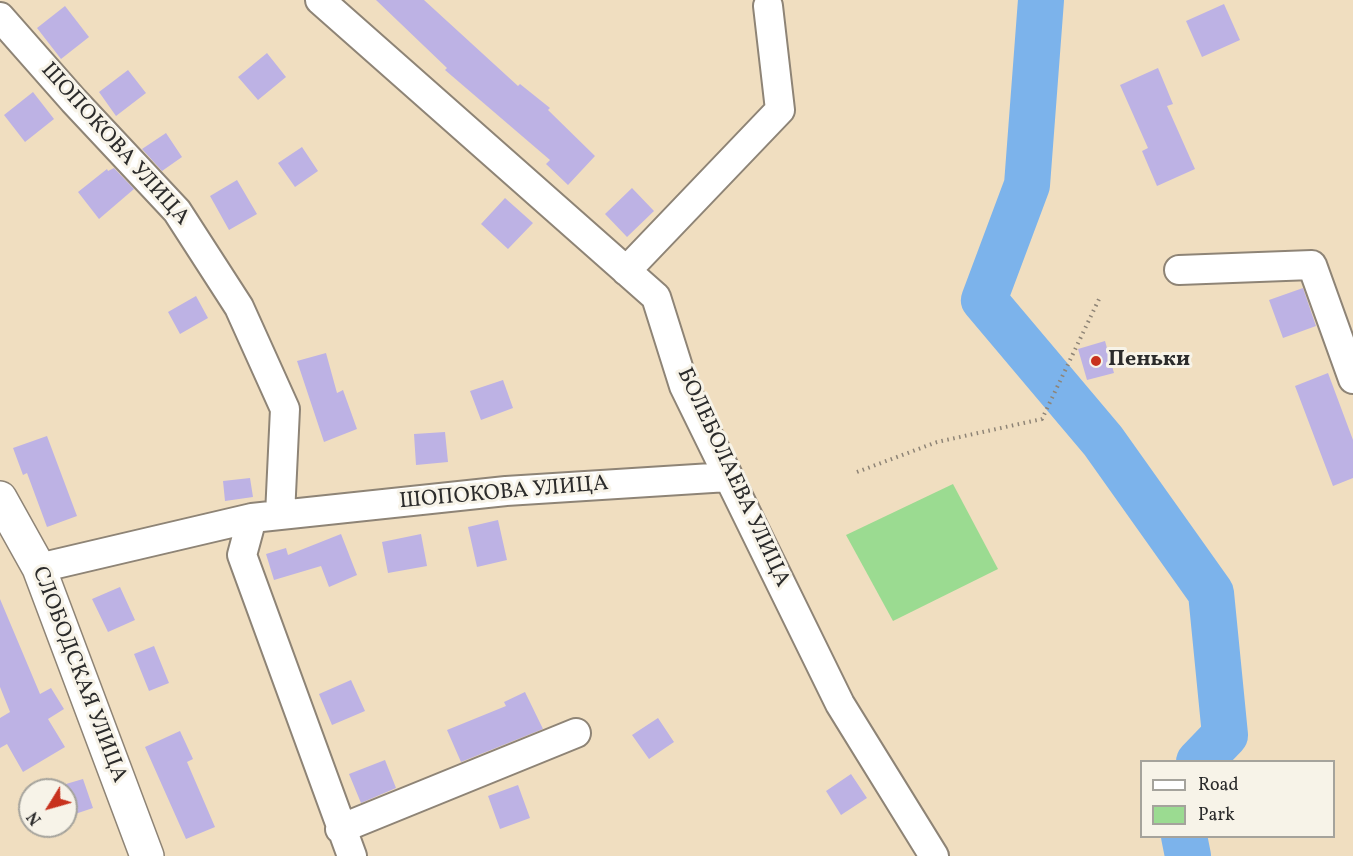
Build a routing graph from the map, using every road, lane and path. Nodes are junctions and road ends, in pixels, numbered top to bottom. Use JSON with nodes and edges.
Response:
{"nodes":[{"id":1,"x":320,"y":0,"type":"edge"},
{"id":2,"x":768,"y":6,"type":"dead end"},
{"id":3,"x":0,"y":17,"type":"edge"},
{"id":4,"x":1179,"y":270,"type":"dead end"},
{"id":5,"x":626,"y":271,"type":"junction"},
{"id":6,"x":1100,"y":297,"type":"dead end"},
{"id":7,"x":1353,"y":379,"type":"edge"},
{"id":8,"x":857,"y":472,"type":"dead end"},
{"id":9,"x":728,"y":477,"type":"junction"},
{"id":10,"x":0,"y":498,"type":"edge"},
{"id":11,"x":280,"y":515,"type":"junction"},
{"id":12,"x":252,"y":518,"type":"junction"},
{"id":13,"x":39,"y":568,"type":"junction"},
{"id":14,"x":576,"y":733,"type":"dead end"},
{"id":15,"x":340,"y":829,"type":"junction"},
{"id":16,"x":147,"y":856,"type":"edge"},
{"id":17,"x":352,"y":856,"type":"edge"},
{"id":18,"x":934,"y":856,"type":"edge"}],
"edges":[{"from":1,"to":5,"type":"street","name":"БОЛЕБОЛАЕВА УЛИЦА"},
{"from":2,"to":5,"type":"street"},
{"from":3,"to":11,"type":"street","name":"ШОПОКОВА УЛИЦА"},
{"from":4,"to":7,"type":"street"},
{"from":5,"to":9,"type":"street","name":"БОЛЕБОЛАЕВА УЛИЦА"},
{"from":6,"to":8,"type":"path"},
{"from":9,"to":11,"type":"street","name":"ШОПОКОВА УЛИЦА"},
{"from":9,"to":18,"type":"street","name":"БОЛЕБОЛАЕВА УЛИЦА"},
{"from":10,"to":13,"type":"street","name":"СЛОБОДСКАЯ УЛИЦА"},
{"from":11,"to":12,"type":"street","name":"ШОПОКОВА УЛИЦА"},
{"from":12,"to":13,"type":"street","name":"ШОПОКОВА УЛИЦА"},
{"from":12,"to":15,"type":"street"},
{"from":13,"to":16,"type":"street","name":"СЛОБОДСКАЯ УЛИЦА"},
{"from":14,"to":15,"type":"street"},
{"from":15,"to":17,"type":"street"}]}
